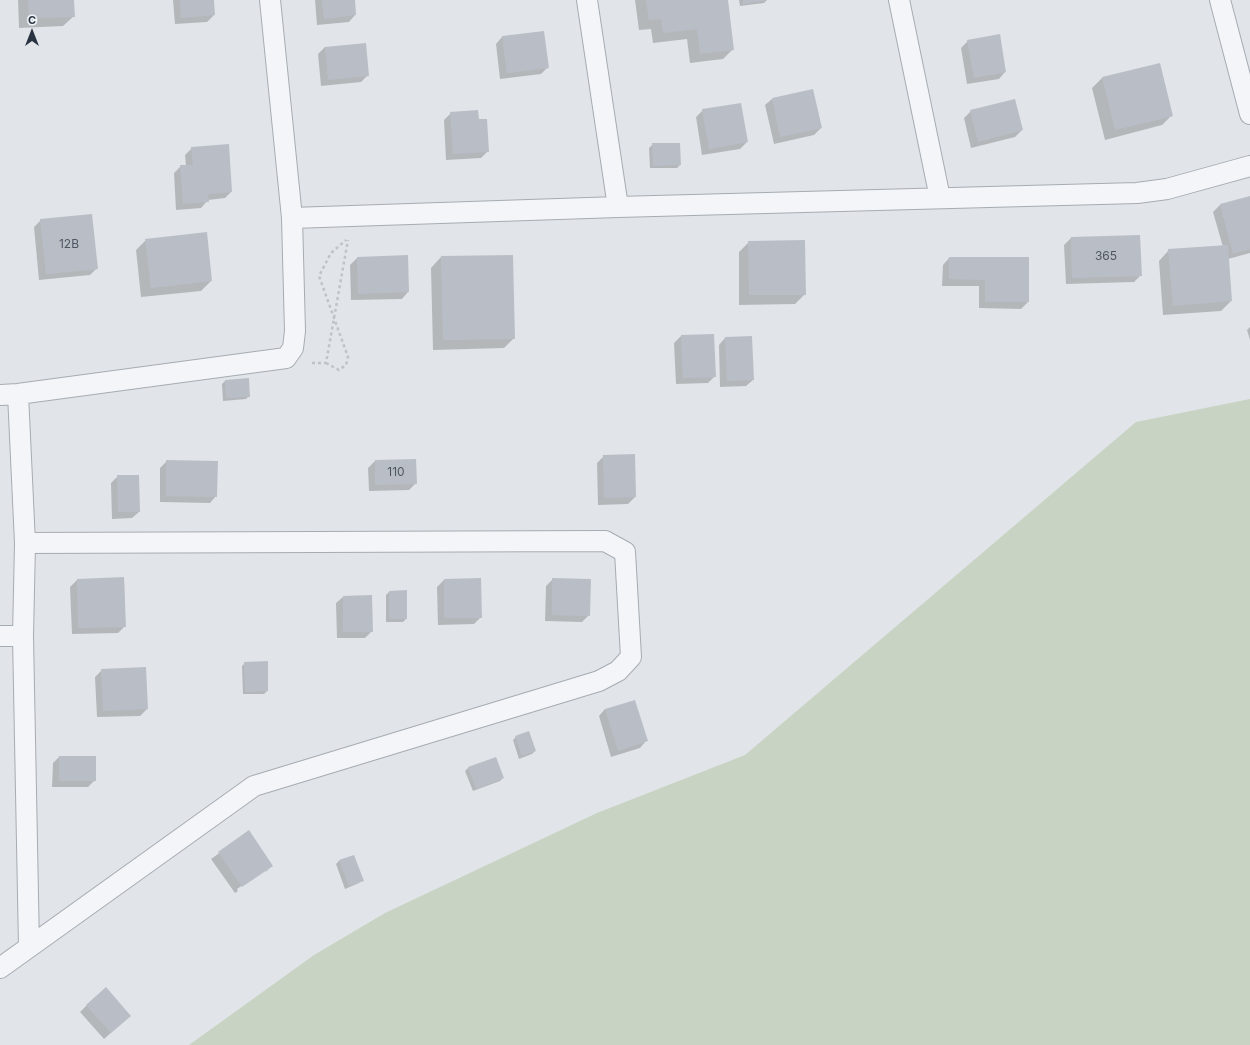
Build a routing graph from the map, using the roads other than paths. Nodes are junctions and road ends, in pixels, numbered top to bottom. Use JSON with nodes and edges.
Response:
{"nodes":[{"id":1,"x":270,"y":0,"type":"edge"},
{"id":2,"x":586,"y":0,"type":"edge"},
{"id":3,"x":899,"y":0,"type":"edge"},
{"id":4,"x":1220,"y":0,"type":"edge"},
{"id":5,"x":1250,"y":114,"type":"edge"},
{"id":6,"x":1250,"y":166,"type":"edge"},
{"id":7,"x":940,"y":198,"type":"junction"},
{"id":8,"x":618,"y":207,"type":"junction"},
{"id":9,"x":292,"y":218,"type":"junction"},
{"id":10,"x":9,"y":395,"type":"edge"},
{"id":11,"x":25,"y":543,"type":"junction"},
{"id":12,"x":0,"y":636,"type":"edge"},
{"id":13,"x":23,"y":636,"type":"junction"},
{"id":14,"x":29,"y":947,"type":"junction"},
{"id":15,"x":0,"y":968,"type":"edge"}],
"edges":[{"from":1,"to":9,"type":"street"},
{"from":2,"to":8,"type":"street"},
{"from":3,"to":7,"type":"street"},
{"from":4,"to":5,"type":"street"},
{"from":6,"to":7,"type":"street"},
{"from":7,"to":8,"type":"street"},
{"from":8,"to":9,"type":"street"},
{"from":9,"to":10,"type":"street"},
{"from":10,"to":11,"type":"street"},
{"from":11,"to":13,"type":"street"},
{"from":11,"to":14,"type":"street"},
{"from":12,"to":13,"type":"street"},
{"from":13,"to":14,"type":"street"},
{"from":14,"to":15,"type":"street"}]}
